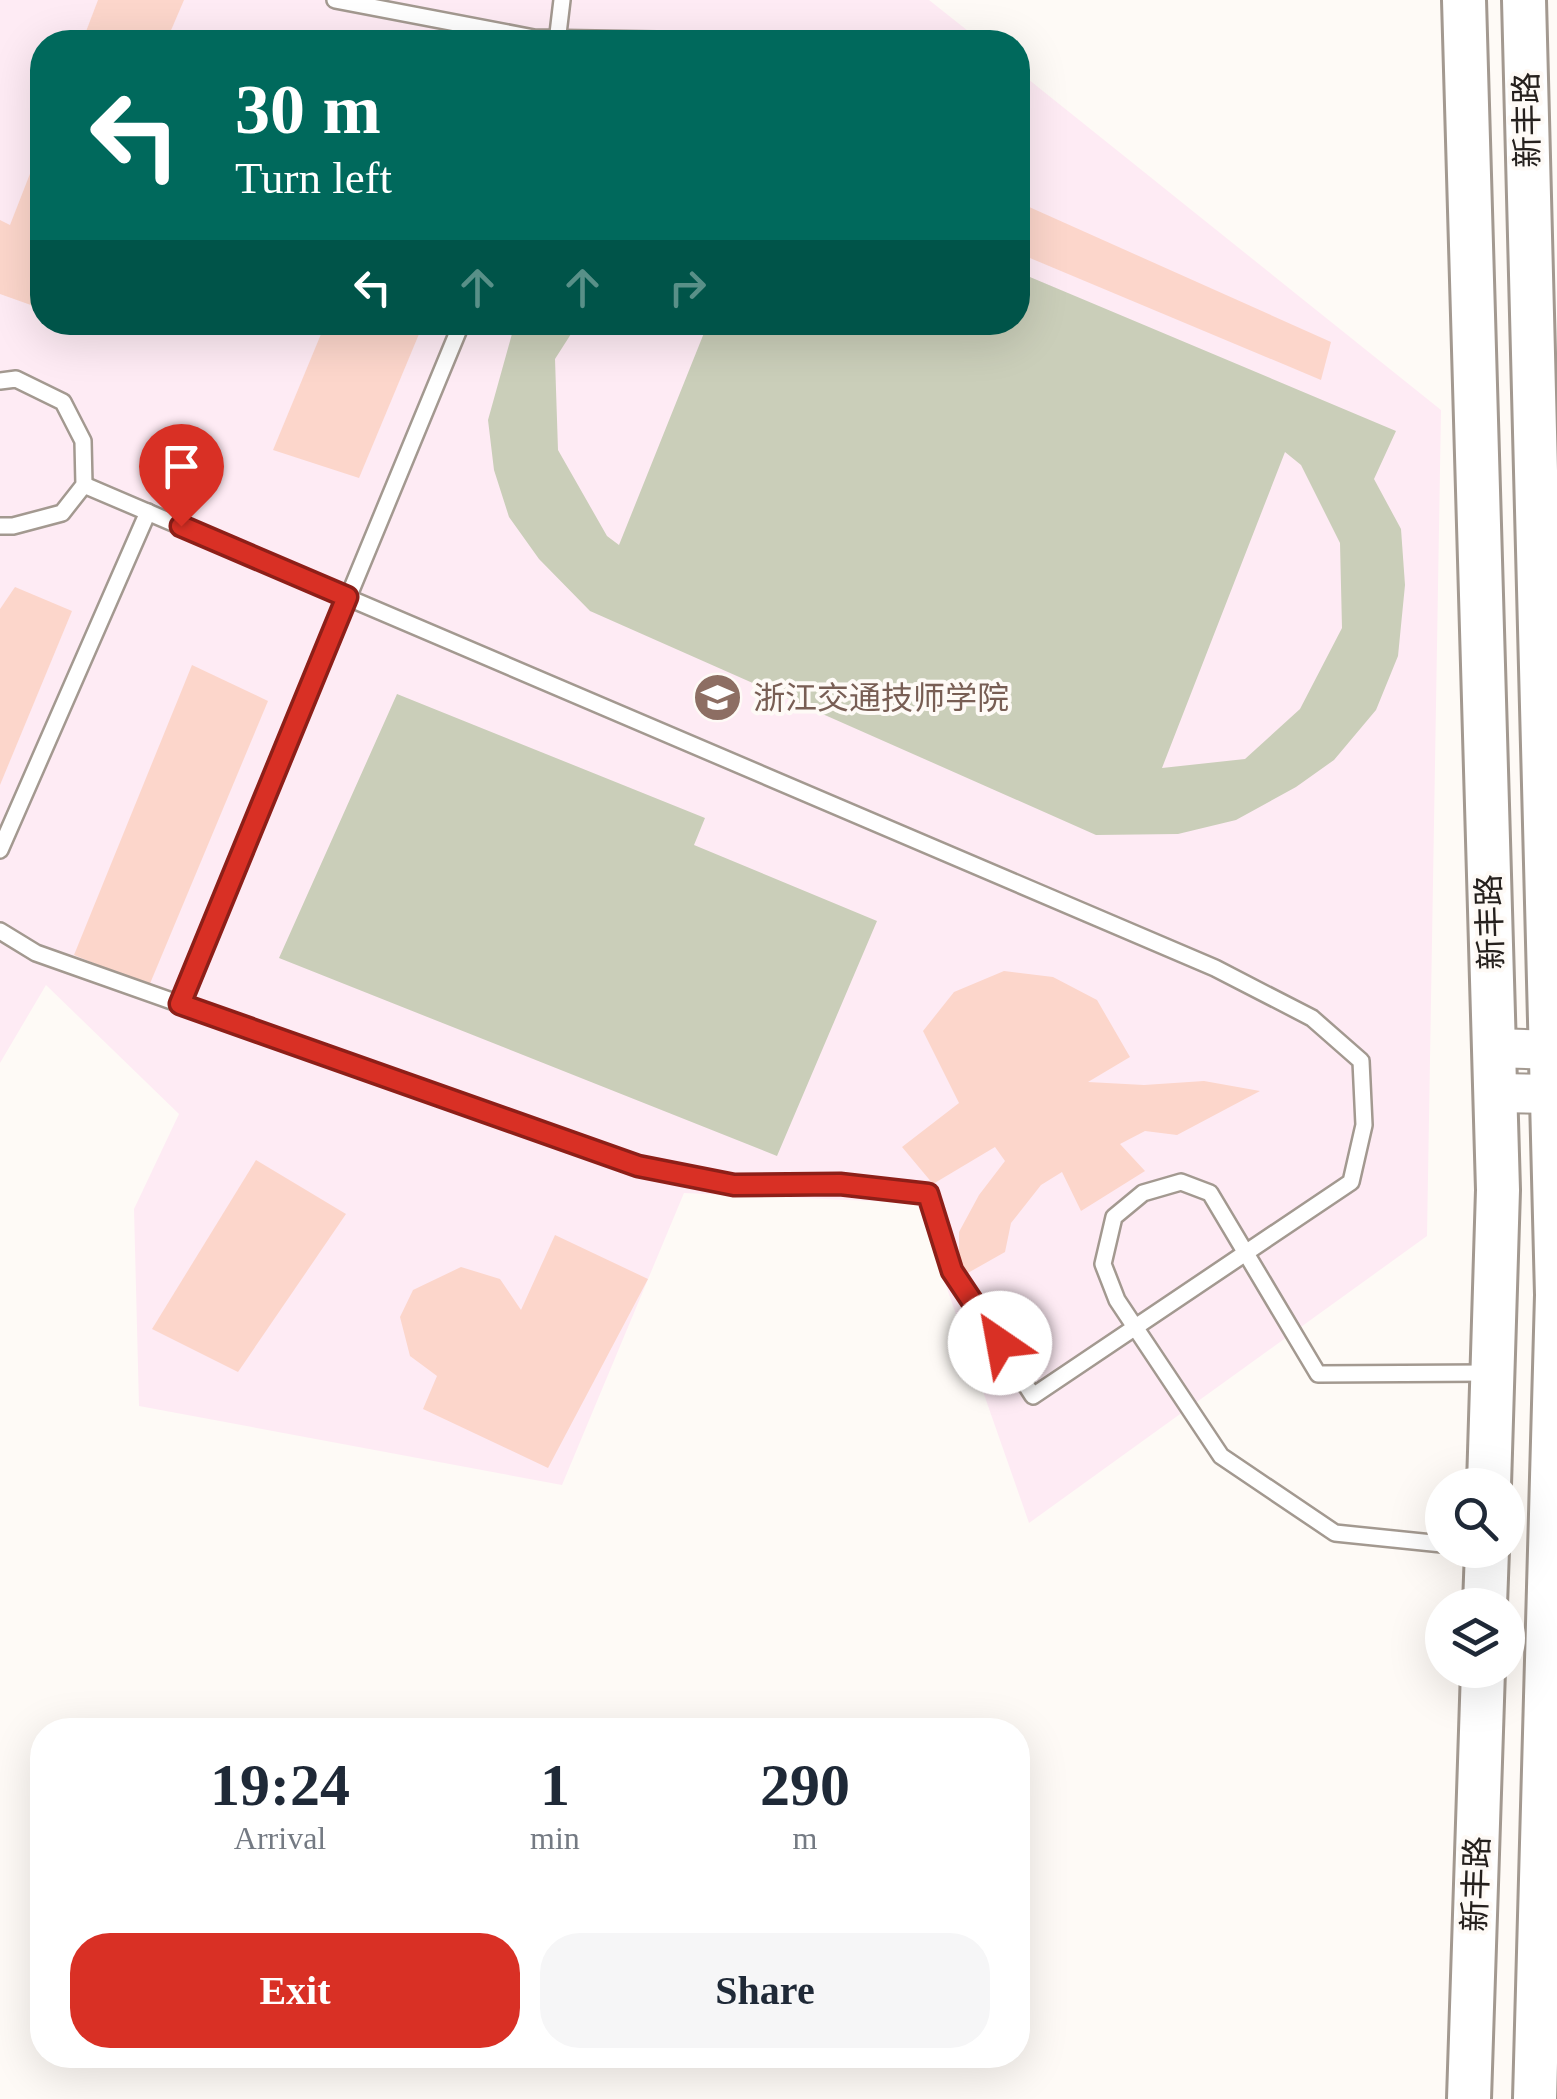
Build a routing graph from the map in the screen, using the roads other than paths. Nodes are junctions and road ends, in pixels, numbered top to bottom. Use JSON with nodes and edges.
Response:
{"nodes":[{"id":1,"x":335,"y":0,"type":"edge"},
{"id":2,"x":562,"y":0,"type":"edge"},
{"id":3,"x":1464,"y":0,"type":"edge"},
{"id":4,"x":1524,"y":0,"type":"edge"},
{"id":5,"x":492,"y":30,"type":"edge"},
{"id":6,"x":559,"y":30,"type":"edge"},
{"id":7,"x":457,"y":335,"type":"edge"},
{"id":8,"x":0,"y":381,"type":"edge"},
{"id":9,"x":84,"y":484,"type":"junction"},
{"id":10,"x":148,"y":512,"type":"junction"},
{"id":11,"x":0,"y":526,"type":"edge"},
{"id":12,"x":347,"y":597,"type":"junction"},
{"id":13,"x":0,"y":850,"type":"edge"},
{"id":14,"x":0,"y":930,"type":"edge"},
{"id":15,"x":180,"y":1004,"type":"junction"},
{"id":16,"x":1494,"y":1048,"type":"junction"},
{"id":17,"x":1554,"y":1050,"type":"edge"},
{"id":18,"x":1496,"y":1093,"type":"junction"},
{"id":19,"x":1554,"y":1094,"type":"edge"},
{"id":20,"x":1246,"y":1252,"type":"junction"},
{"id":21,"x":1135,"y":1327,"type":"junction"},
{"id":22,"x":1492,"y":1373,"type":"junction"},
{"id":23,"x":1489,"y":1468,"type":"edge"},
{"id":24,"x":1425,"y":1542,"type":"edge"},
{"id":25,"x":1482,"y":1688,"type":"edge"},
{"id":26,"x":1469,"y":2099,"type":"edge"},
{"id":27,"x":1535,"y":2099,"type":"edge"}],
"edges":[{"from":1,"to":5,"type":"lane"},
{"from":2,"to":6,"type":"lane"},
{"from":3,"to":16,"type":"main road","name":"新丰路"},
{"from":4,"to":17,"type":"main road","name":"新丰路"},
{"from":7,"to":12,"type":"lane"},
{"from":8,"to":9,"type":"lane"},
{"from":9,"to":10,"type":"lane"},
{"from":9,"to":11,"type":"lane"},
{"from":10,"to":12,"type":"lane"},
{"from":10,"to":13,"type":"lane"},
{"from":12,"to":15,"type":"lane"},
{"from":12,"to":20,"type":"lane"},
{"from":14,"to":15,"type":"lane"},
{"from":15,"to":21,"type":"lane"},
{"from":16,"to":17,"type":"street"},
{"from":16,"to":18,"type":"main road","name":"新丰路"},
{"from":17,"to":19,"type":"main road","name":"新丰路"},
{"from":18,"to":19,"type":"street"},
{"from":18,"to":22,"type":"main road","name":"新丰路"},
{"from":19,"to":27,"type":"main road","name":"新丰路"},
{"from":20,"to":21,"type":"lane"},
{"from":20,"to":21,"type":"lane"},
{"from":20,"to":22,"type":"lane"},
{"from":21,"to":24,"type":"lane"},
{"from":22,"to":23,"type":"main road","name":"新丰路"},
{"from":25,"to":26,"type":"main road","name":"新丰路"}]}
